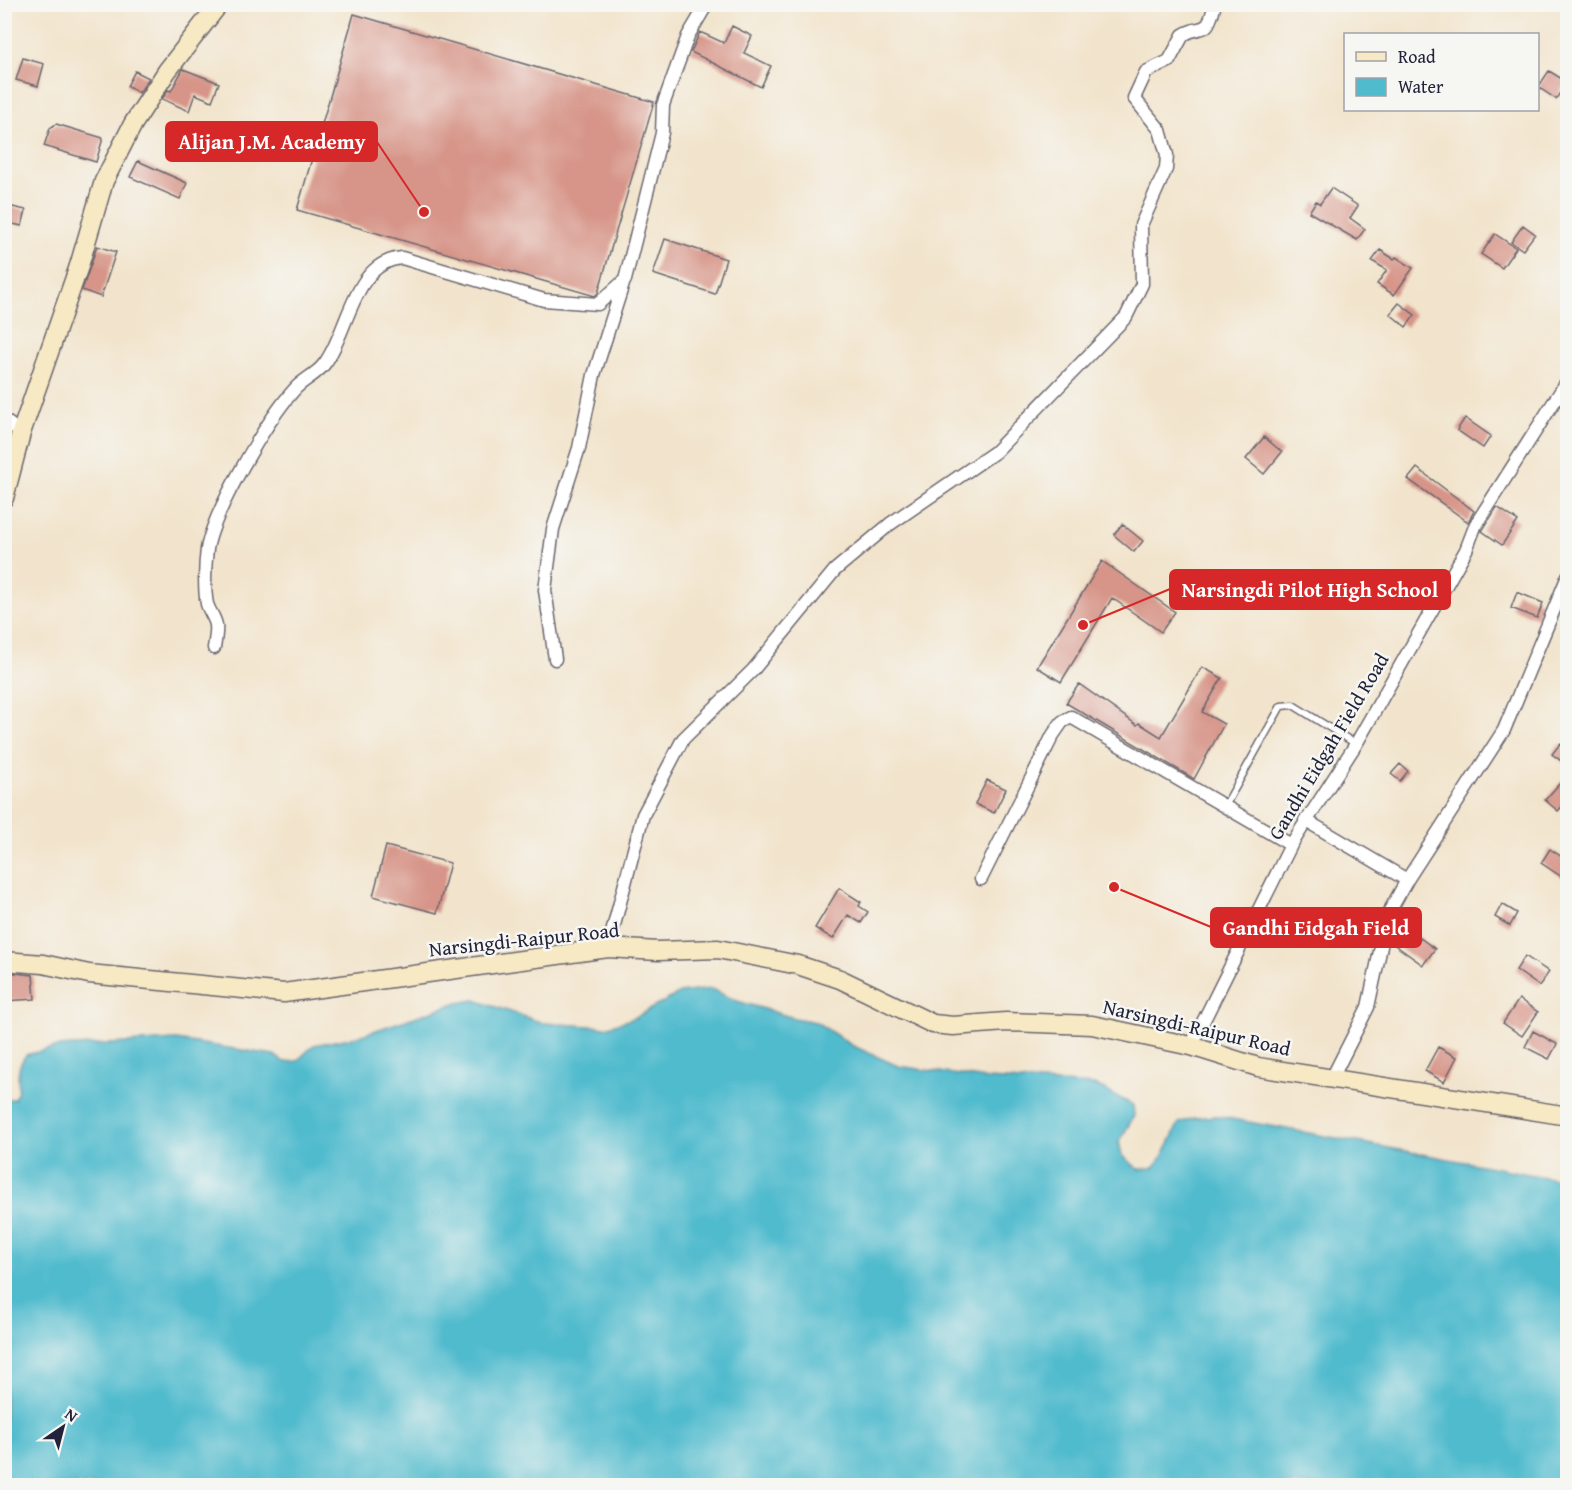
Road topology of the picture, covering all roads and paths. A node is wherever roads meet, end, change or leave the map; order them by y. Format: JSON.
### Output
{"nodes":[{"id":1,"x":219,"y":4,"type":"edge"},
{"id":2,"x":707,"y":4,"type":"edge"},
{"id":3,"x":1215,"y":4,"type":"edge"},
{"id":4,"x":624,"y":280,"type":"junction"},
{"id":5,"x":1568,"y":380,"type":"edge"},
{"id":6,"x":4,"y":420,"type":"edge"},
{"id":7,"x":21,"y":432,"type":"junction"},
{"id":8,"x":4,"y":498,"type":"edge"},
{"id":9,"x":1568,"y":576,"type":"edge"},
{"id":10,"x":214,"y":648,"type":"dead end"},
{"id":11,"x":555,"y":659,"type":"dead end"},
{"id":12,"x":1356,"y":744,"type":"junction"},
{"id":13,"x":1224,"y":806,"type":"junction"},
{"id":14,"x":1305,"y":820,"type":"junction"},
{"id":15,"x":1291,"y":845,"type":"junction"},
{"id":16,"x":981,"y":879,"type":"dead end"},
{"id":17,"x":1407,"y":880,"type":"junction"},
{"id":18,"x":608,"y":948,"type":"junction"},
{"id":19,"x":4,"y":961,"type":"edge"},
{"id":20,"x":1191,"y":1046,"type":"junction"},
{"id":21,"x":1332,"y":1078,"type":"junction"},
{"id":22,"x":1568,"y":1116,"type":"edge"}],
"edges":[{"from":1,"to":7,"type":"street"},
{"from":2,"to":4,"type":"street"},
{"from":3,"to":18,"type":"street"},
{"from":4,"to":10,"type":"street"},
{"from":4,"to":11,"type":"street"},
{"from":5,"to":12,"type":"street","name":"Gandhi Eidgah Field Road"},
{"from":6,"to":7,"type":"street"},
{"from":7,"to":8,"type":"street"},
{"from":9,"to":17,"type":"street"},
{"from":12,"to":13,"type":"lane"},
{"from":12,"to":14,"type":"street","name":"Gandhi Eidgah Field Road"},
{"from":13,"to":15,"type":"street"},
{"from":13,"to":16,"type":"street"},
{"from":14,"to":15,"type":"street","name":"Gandhi Eidgah Field Road"},
{"from":14,"to":17,"type":"street"},
{"from":15,"to":20,"type":"street","name":"Gandhi Eidgah Field Road"},
{"from":17,"to":21,"type":"street"},
{"from":18,"to":19,"type":"street","name":"Narsingdi-Raipur Road"},
{"from":18,"to":20,"type":"street","name":"Narsingdi-Raipur Road"},
{"from":20,"to":21,"type":"street","name":"Narsingdi-Raipur Road"},
{"from":21,"to":22,"type":"street","name":"Narsingdi-Raipur Road"}]}
